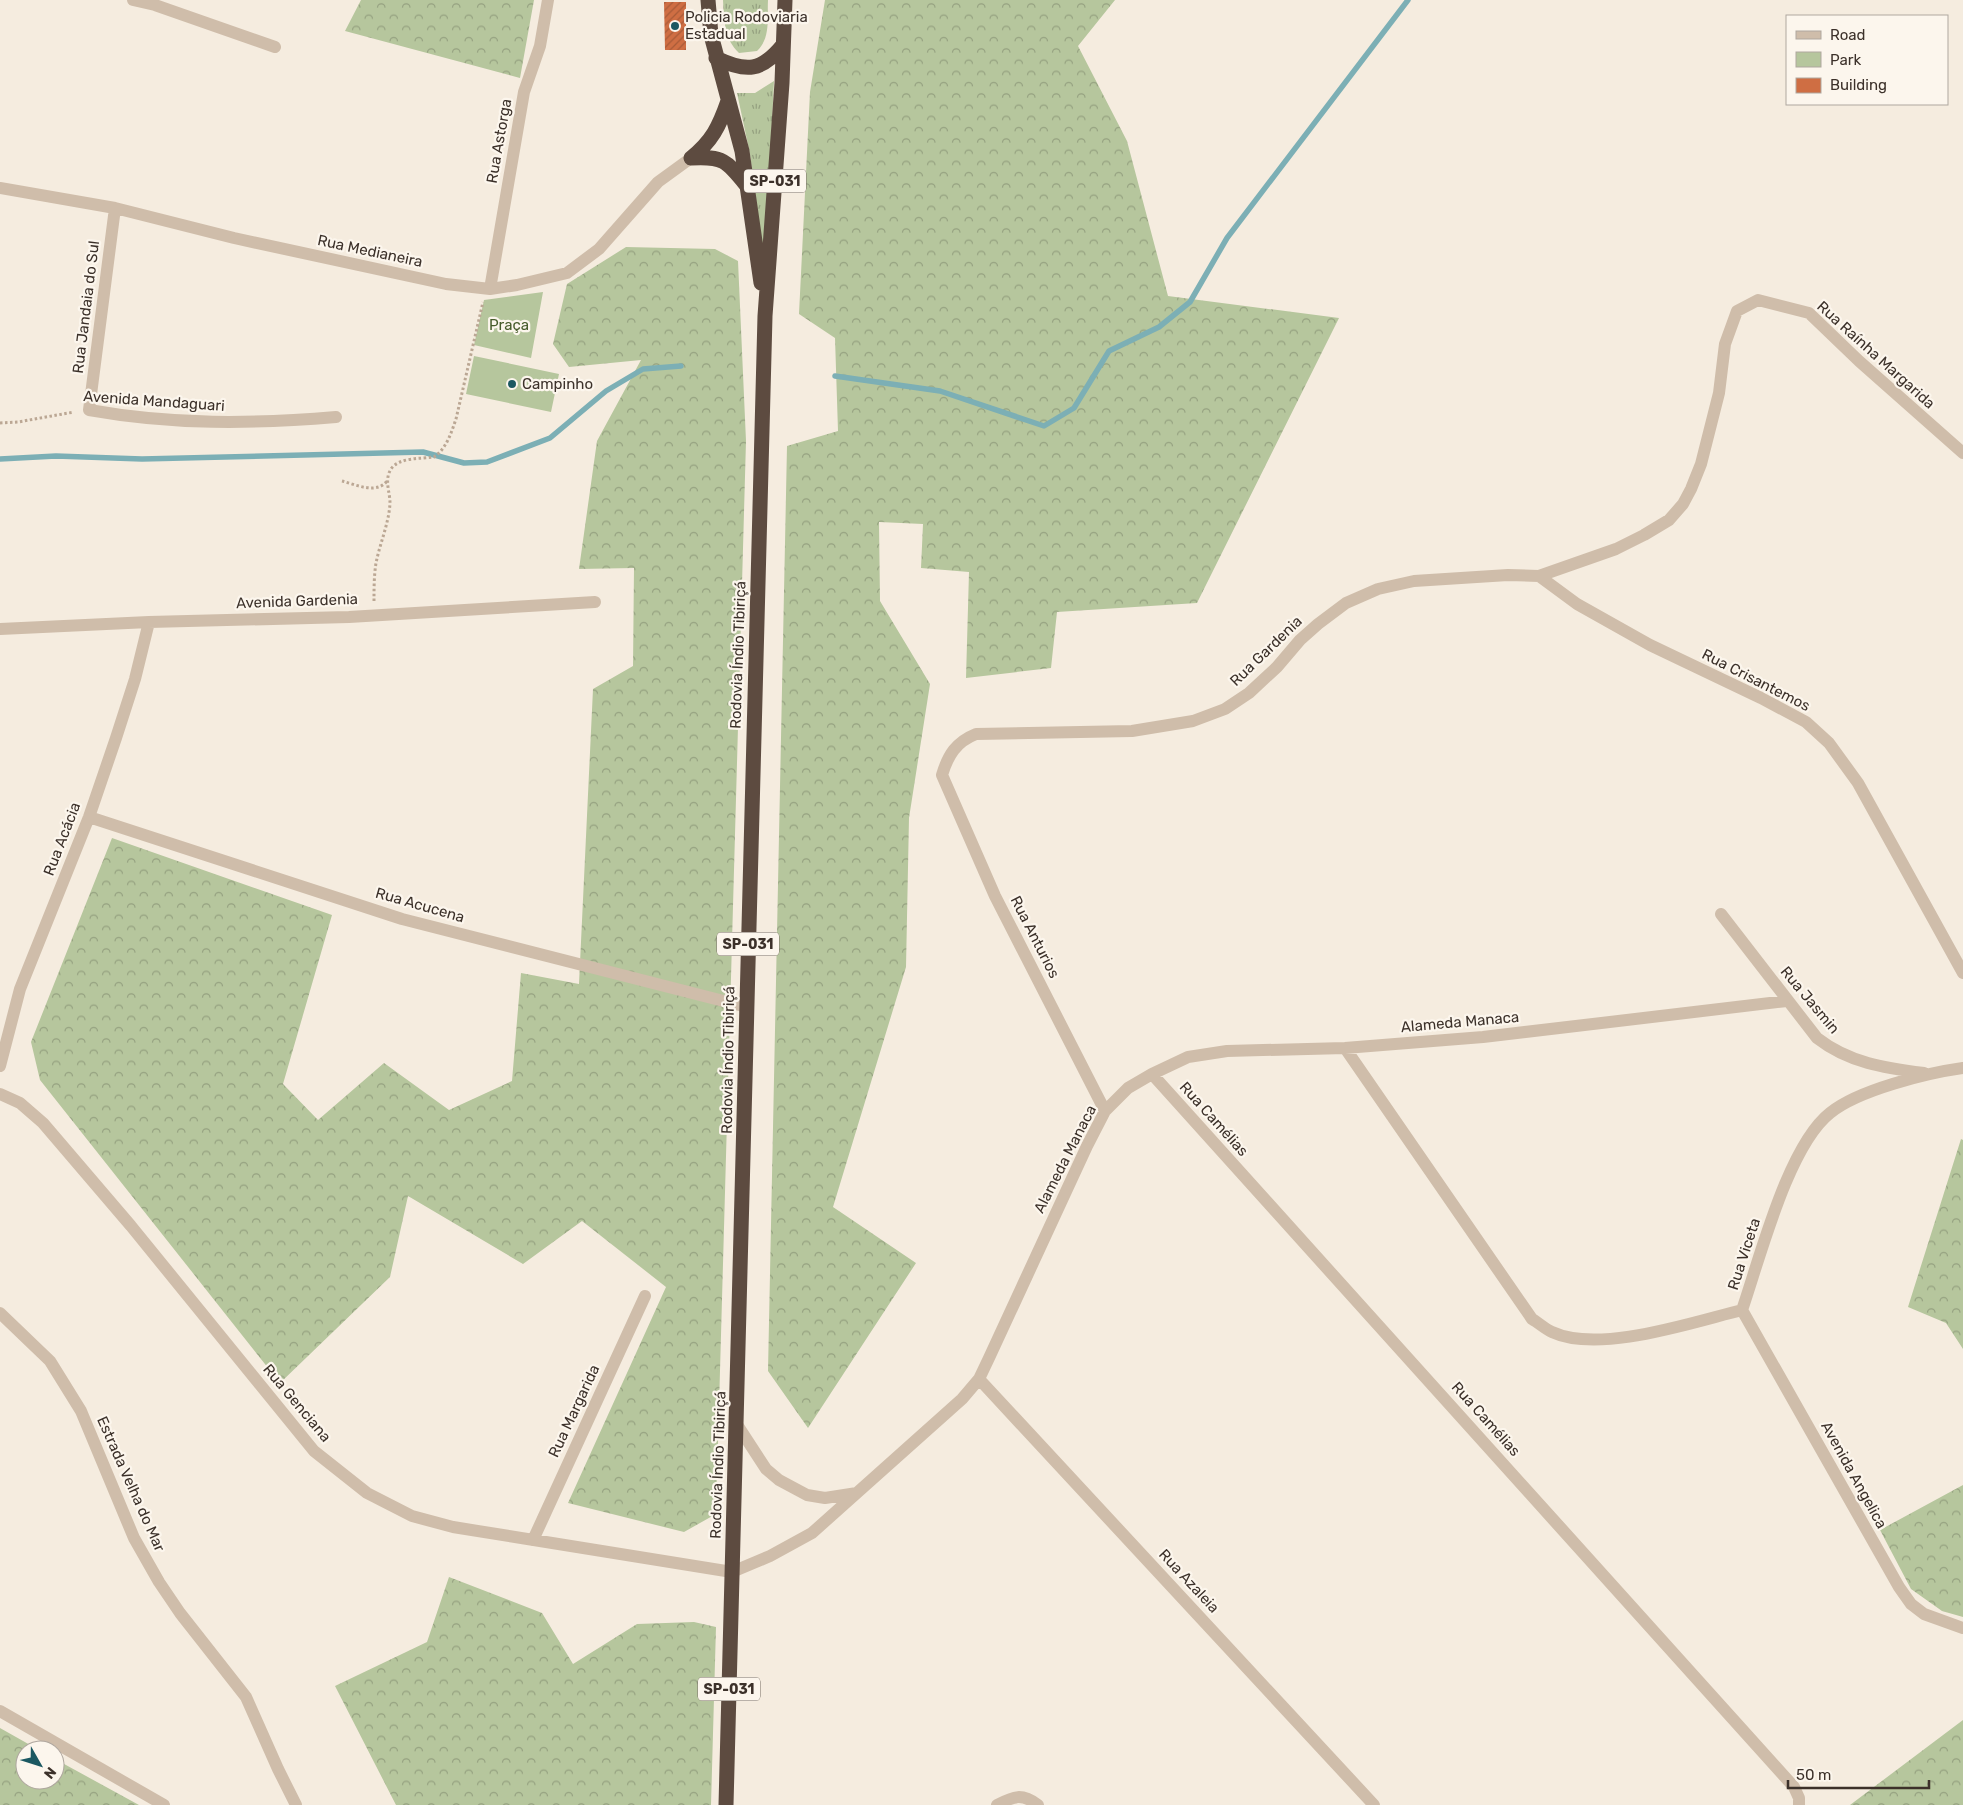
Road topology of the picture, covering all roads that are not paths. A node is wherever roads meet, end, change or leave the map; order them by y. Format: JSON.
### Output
{"nodes":[{"id":1,"x":133,"y":0,"type":"edge"},
{"id":2,"x":548,"y":0,"type":"edge"},
{"id":3,"x":708,"y":0,"type":"edge"},
{"id":4,"x":785,"y":0,"type":"edge"},
{"id":5,"x":155,"y":2,"type":"edge"},
{"id":6,"x":783,"y":45,"type":"junction"},
{"id":7,"x":275,"y":47,"type":"dead end"},
{"id":8,"x":716,"y":58,"type":"junction"},
{"id":9,"x":728,"y":102,"type":"junction"},
{"id":10,"x":691,"y":158,"type":"junction"},
{"id":11,"x":747,"y":186,"type":"junction"},
{"id":12,"x":0,"y":188,"type":"edge"},
{"id":13,"x":115,"y":208,"type":"junction"},
{"id":14,"x":488,"y":289,"type":"junction"},
{"id":15,"x":765,"y":316,"type":"junction"},
{"id":16,"x":89,"y":410,"type":"joint"},
{"id":17,"x":336,"y":417,"type":"dead end"},
{"id":18,"x":1963,"y":453,"type":"edge"},
{"id":19,"x":1539,"y":576,"type":"junction"},
{"id":20,"x":595,"y":602,"type":"dead end"},
{"id":21,"x":149,"y":622,"type":"junction"},
{"id":22,"x":0,"y":629,"type":"edge"},
{"id":23,"x":942,"y":775,"type":"joint"},
{"id":24,"x":88,"y":818,"type":"junction"},
{"id":25,"x":1721,"y":914,"type":"dead end"},
{"id":26,"x":1963,"y":973,"type":"edge"},
{"id":27,"x":1787,"y":1001,"type":"junction"},
{"id":28,"x":747,"y":1007,"type":"junction"},
{"id":29,"x":1345,"y":1048,"type":"junction"},
{"id":30,"x":0,"y":1066,"type":"edge"},
{"id":31,"x":1963,"y":1068,"type":"edge"},
{"id":32,"x":1929,"y":1073,"type":"junction"},
{"id":33,"x":1152,"y":1074,"type":"junction"},
{"id":34,"x":0,"y":1094,"type":"edge"},
{"id":35,"x":1105,"y":1111,"type":"junction"},
{"id":36,"x":645,"y":1296,"type":"dead end"},
{"id":37,"x":1742,"y":1310,"type":"junction"},
{"id":38,"x":0,"y":1313,"type":"edge"},
{"id":39,"x":978,"y":1379,"type":"junction"},
{"id":40,"x":736,"y":1423,"type":"junction"},
{"id":41,"x":859,"y":1492,"type":"junction"},
{"id":42,"x":533,"y":1540,"type":"junction"},
{"id":43,"x":732,"y":1572,"type":"junction"},
{"id":44,"x":1963,"y":1628,"type":"edge"},
{"id":45,"x":0,"y":1711,"type":"edge"},
{"id":46,"x":164,"y":1805,"type":"edge"},
{"id":47,"x":296,"y":1805,"type":"edge"},
{"id":48,"x":726,"y":1805,"type":"edge"},
{"id":49,"x":997,"y":1805,"type":"edge"},
{"id":50,"x":1038,"y":1805,"type":"edge"},
{"id":51,"x":1374,"y":1805,"type":"edge"},
{"id":52,"x":1799,"y":1805,"type":"edge"}],
"edges":[{"from":1,"to":5,"type":"street"},
{"from":2,"to":14,"type":"street","name":"Rua Astorga"},
{"from":3,"to":8,"type":"highway","name":"Rodovia Índio Tibiriçá","number":"SP-031"},
{"from":4,"to":6,"type":"highway","name":"Rodovia Índio Tibiriçá","number":"SP-031"},
{"from":5,"to":7,"type":"street"},
{"from":6,"to":8,"type":"highway"},
{"from":6,"to":15,"type":"highway","name":"Rodovia Índio Tibiriçá","number":"SP-031"},
{"from":8,"to":9,"type":"highway","name":"Rodovia Índio Tibiriçá","number":"SP-031"},
{"from":9,"to":10,"type":"highway"},
{"from":9,"to":11,"type":"highway","name":"Rodovia Índio Tibiriçá","number":"SP-031"},
{"from":10,"to":11,"type":"highway"},
{"from":10,"to":14,"type":"street","name":"Rua Medianeira"},
{"from":11,"to":15,"type":"highway","name":"Rodovia Índio Tibiriçá","number":"SP-031"},
{"from":12,"to":13,"type":"street","name":"Rua Medianeira"},
{"from":13,"to":14,"type":"street","name":"Rua Medianeira"},
{"from":13,"to":16,"type":"street","name":"Rua Jandaia do Sul"},
{"from":15,"to":28,"type":"highway","name":"Rodovia Índio Tibiriçá","number":"SP-031"},
{"from":16,"to":17,"type":"street","name":"Avenida Mandaguari"},
{"from":18,"to":19,"type":"street","name":"Rua Raínha Margarida"},
{"from":19,"to":23,"type":"street","name":"Rua Gardenia"},
{"from":19,"to":26,"type":"street","name":"Rua Crisantemos"},
{"from":20,"to":21,"type":"street","name":"Avenida Gardenia"},
{"from":21,"to":22,"type":"street","name":"Avenida Gardenia"},
{"from":21,"to":24,"type":"street","name":"Rua Acácia"},
{"from":23,"to":35,"type":"street","name":"Rua Anturios"},
{"from":24,"to":28,"type":"street","name":"Rua Acucena"},
{"from":24,"to":30,"type":"street","name":"Rua Acácia"},
{"from":25,"to":27,"type":"street","name":"Rua Jasmin"},
{"from":27,"to":29,"type":"street","name":"Alameda Manaca"},
{"from":27,"to":32,"type":"street","name":"Rua Jasmin"},
{"from":28,"to":40,"type":"highway","name":"Rodovia Índio Tibiriçá","number":"SP-031"},
{"from":29,"to":33,"type":"street","name":"Alameda Manaca"},
{"from":29,"to":37,"type":"street","name":"Rua Viceta"},
{"from":31,"to":32,"type":"street"},
{"from":32,"to":37,"type":"street","name":"Rua Viceta"},
{"from":33,"to":35,"type":"street","name":"Alameda Manaca"},
{"from":33,"to":52,"type":"street","name":"Rua Camélias"},
{"from":34,"to":42,"type":"street","name":"Rua Genciana"},
{"from":35,"to":39,"type":"street","name":"Alameda Manaca"},
{"from":36,"to":42,"type":"street","name":"Rua Margarida"},
{"from":37,"to":44,"type":"street","name":"Avenida Angelica"},
{"from":38,"to":47,"type":"street","name":"Estrada Velha do Mar"},
{"from":39,"to":41,"type":"street","name":"Alameda Manaca"},
{"from":39,"to":51,"type":"street","name":"Rua Azaleia"},
{"from":40,"to":41,"type":"street"},
{"from":40,"to":43,"type":"highway","name":"Rodovia Índio Tibiriçá","number":"SP-031"},
{"from":41,"to":43,"type":"street","name":"Alameda Manaca"},
{"from":42,"to":43,"type":"street","name":"Rua Genciana"},
{"from":43,"to":48,"type":"highway","name":"Rodovia Índio Tibiriçá","number":"SP-031"},
{"from":45,"to":46,"type":"street"},
{"from":49,"to":50,"type":"street"}]}
